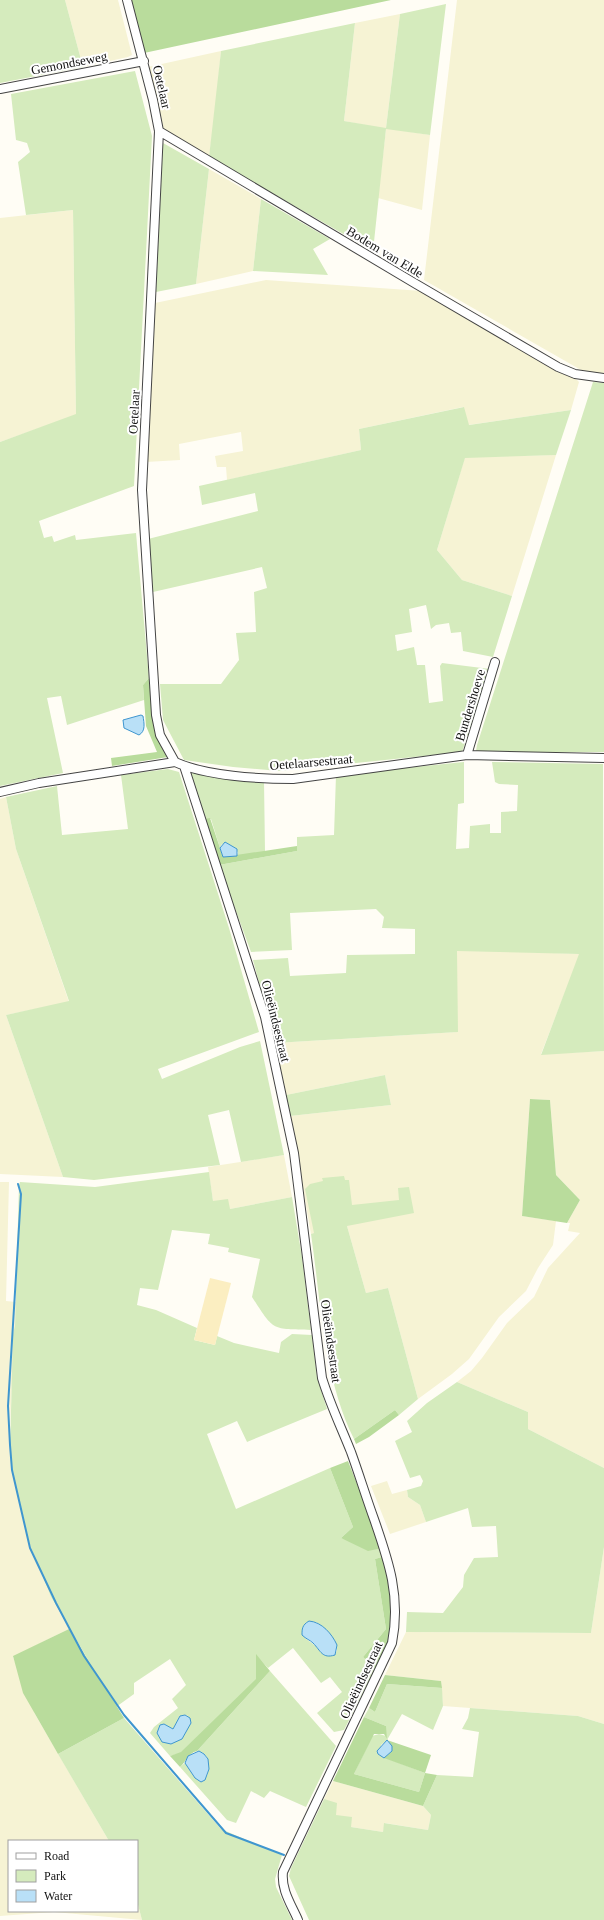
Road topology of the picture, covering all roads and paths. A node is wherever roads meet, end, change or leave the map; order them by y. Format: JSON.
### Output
{"nodes":[{"id":1,"x":127,"y":0,"type":"edge"},
{"id":2,"x":144,"y":61,"type":"junction"},
{"id":3,"x":0,"y":89,"type":"edge"},
{"id":4,"x":159,"y":131,"type":"junction"},
{"id":5,"x":604,"y":378,"type":"edge"},
{"id":6,"x":495,"y":662,"type":"dead end"},
{"id":7,"x":467,"y":755,"type":"junction"},
{"id":8,"x":604,"y":758,"type":"edge"},
{"id":9,"x":175,"y":762,"type":"junction"},
{"id":10,"x":184,"y":766,"type":"junction"},
{"id":11,"x":0,"y":792,"type":"edge"},
{"id":12,"x":298,"y":1920,"type":"edge"}],
"edges":[{"from":1,"to":2,"type":"street","name":"Oetelaar"},
{"from":2,"to":3,"type":"street","name":"Gemondseweg"},
{"from":2,"to":4,"type":"street","name":"Oetelaar"},
{"from":4,"to":5,"type":"street","name":"Bodem van Elde"},
{"from":4,"to":9,"type":"street","name":"Oetelaar"},
{"from":6,"to":7,"type":"street","name":"Bundershoeve"},
{"from":7,"to":8,"type":"street","name":"Oetelaarsestraat"},
{"from":7,"to":10,"type":"street","name":"Oetelaarsestraat"},
{"from":9,"to":10,"type":"street","name":"Oetelaarsestraat"},
{"from":9,"to":11,"type":"street"},
{"from":10,"to":12,"type":"street","name":"Olieëindsestraat"}]}
